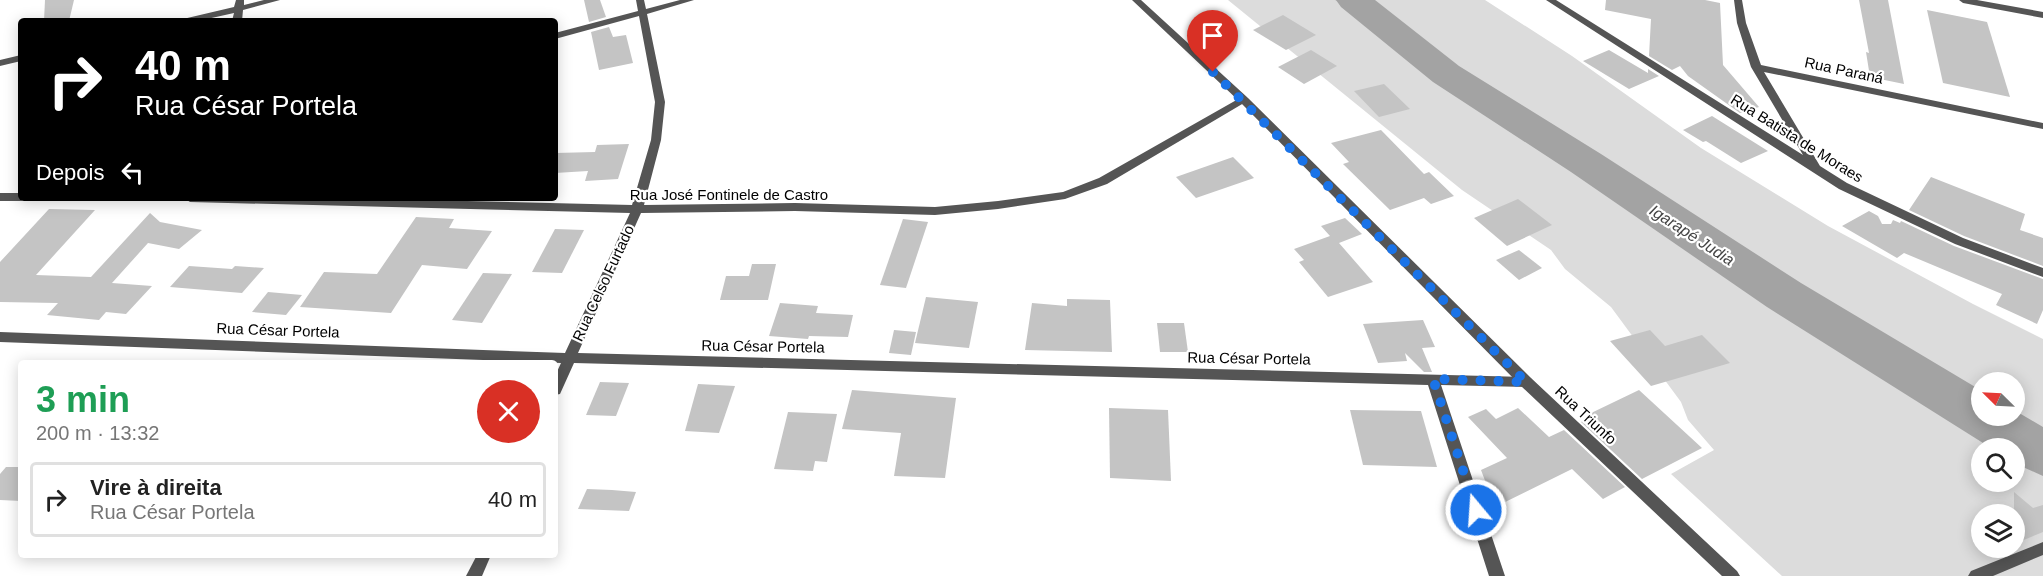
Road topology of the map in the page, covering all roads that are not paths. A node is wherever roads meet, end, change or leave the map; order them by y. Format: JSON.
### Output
{"nodes":[{"id":1,"x":276,"y":0,"type":"edge"},
{"id":2,"x":640,"y":0,"type":"edge"},
{"id":3,"x":690,"y":0,"type":"edge"},
{"id":4,"x":1136,"y":0,"type":"edge"},
{"id":5,"x":1550,"y":0,"type":"edge"},
{"id":6,"x":1570,"y":0,"type":"edge"},
{"id":7,"x":1738,"y":0,"type":"edge"},
{"id":8,"x":1963,"y":0,"type":"edge"},
{"id":9,"x":240,"y":4,"type":"edge"},
{"id":10,"x":644,"y":12,"type":"junction"},
{"id":11,"x":1569,"y":12,"type":"junction"},
{"id":12,"x":2043,"y":15,"type":"edge"},
{"id":13,"x":196,"y":18,"type":"edge"},
{"id":14,"x":558,"y":35,"type":"edge"},
{"id":15,"x":18,"y":59,"type":"edge"},
{"id":16,"x":0,"y":63,"type":"edge"},
{"id":17,"x":1756,"y":67,"type":"junction"},
{"id":18,"x":1244,"y":100,"type":"junction"},
{"id":19,"x":2043,"y":126,"type":"edge"},
{"id":20,"x":1817,"y":170,"type":"junction"},
{"id":21,"x":0,"y":197,"type":"edge"},
{"id":22,"x":18,"y":197,"type":"edge"},
{"id":23,"x":312,"y":201,"type":"edge"},
{"id":24,"x":637,"y":209,"type":"junction"},
{"id":25,"x":2043,"y":273,"type":"edge"},
{"id":26,"x":0,"y":337,"type":"edge"},
{"id":27,"x":569,"y":358,"type":"junction"},
{"id":28,"x":1433,"y":379,"type":"junction"},
{"id":29,"x":1526,"y":382,"type":"junction"},
{"id":30,"x":558,"y":383,"type":"edge"},
{"id":31,"x":2043,"y":548,"type":"edge"},
{"id":32,"x":483,"y":558,"type":"edge"},
{"id":33,"x":474,"y":576,"type":"edge"},
{"id":34,"x":1497,"y":576,"type":"edge"},
{"id":35,"x":1732,"y":576,"type":"edge"},
{"id":36,"x":1976,"y":576,"type":"edge"}],
"edges":[{"from":1,"to":9,"type":"street"},
{"from":2,"to":10,"type":"street","name":"Rua Celso Furtado"},
{"from":3,"to":10,"type":"street"},
{"from":4,"to":18,"type":"street","name":"Rua Triunfo"},
{"from":5,"to":11,"type":"street","name":"Rua Batista de Moraes"},
{"from":6,"to":11,"type":"street"},
{"from":7,"to":17,"type":"street"},
{"from":8,"to":12,"type":"street"},
{"from":9,"to":13,"type":"street"},
{"from":10,"to":14,"type":"street"},
{"from":10,"to":24,"type":"street","name":"Rua Celso Furtado"},
{"from":11,"to":20,"type":"street","name":"Rua Batista de Moraes"},
{"from":15,"to":16,"type":"street"},
{"from":17,"to":19,"type":"street","name":"Rua Paraná"},
{"from":17,"to":20,"type":"street"},
{"from":18,"to":24,"type":"street","name":"Rua José Fontinele de Castro"},
{"from":18,"to":29,"type":"street","name":"Rua Triunfo"},
{"from":20,"to":25,"type":"street","name":"Rua Batista de Moraes"},
{"from":21,"to":22,"type":"street"},
{"from":23,"to":24,"type":"street","name":"Rua José Fontinele de Castro"},
{"from":24,"to":27,"type":"street","name":"Rua Celso Furtado"},
{"from":26,"to":27,"type":"street","name":"Rua César Portela"},
{"from":27,"to":28,"type":"street","name":"Rua César Portela"},
{"from":27,"to":30,"type":"street","name":"Rua Celso Furtado"},
{"from":28,"to":29,"type":"street","name":"Rua César Portela"},
{"from":28,"to":34,"type":"street"},
{"from":29,"to":35,"type":"street","name":"Rua Triunfo"},
{"from":31,"to":36,"type":"street"},
{"from":32,"to":33,"type":"street"}]}
